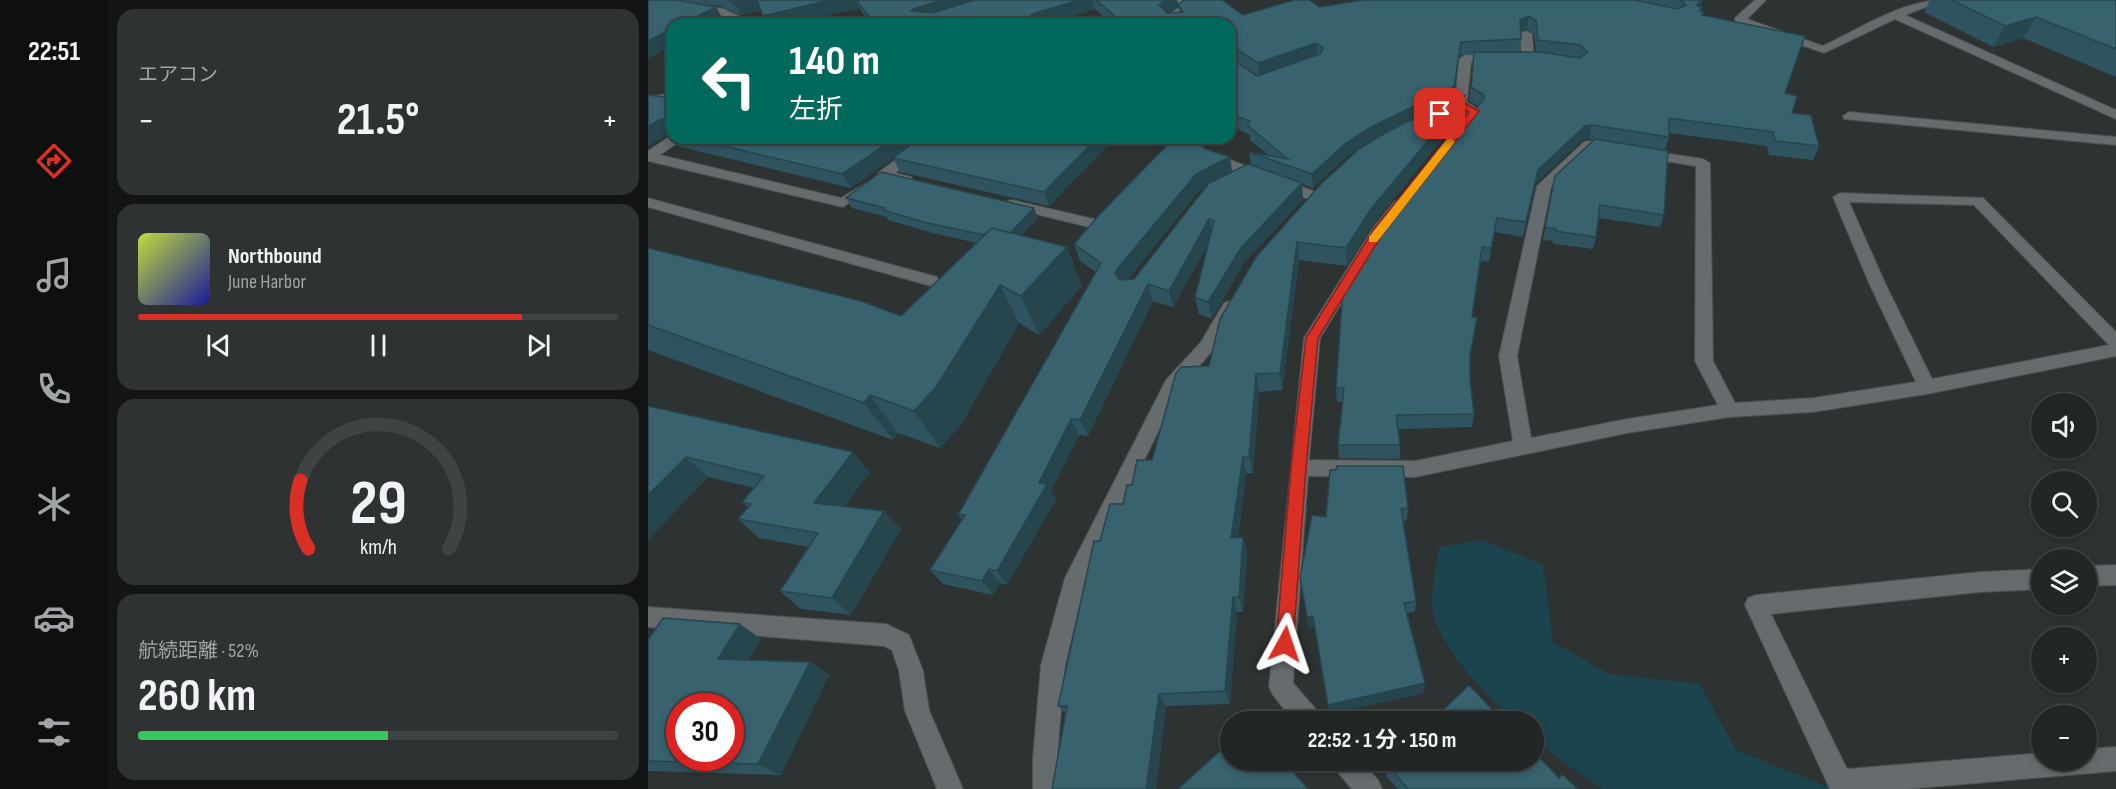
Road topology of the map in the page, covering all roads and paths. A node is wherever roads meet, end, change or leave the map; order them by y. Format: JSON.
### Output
{"nodes":[{"id":1,"x":1181,"y":0,"type":"edge"},
{"id":2,"x":1761,"y":0,"type":"edge"},
{"id":3,"x":1940,"y":0,"type":"edge"},
{"id":4,"x":680,"y":4,"type":"edge"},
{"id":5,"x":1895,"y":15,"type":"junction"},
{"id":6,"x":736,"y":18,"type":"edge"},
{"id":7,"x":1170,"y":18,"type":"edge"},
{"id":8,"x":1526,"y":34,"type":"dead end"},
{"id":9,"x":1528,"y":59,"type":"junction"},
{"id":10,"x":1549,"y":61,"type":"edge"},
{"id":11,"x":666,"y":98,"type":"edge"},
{"id":12,"x":648,"y":101,"type":"edge"},
{"id":13,"x":1461,"y":104,"type":"junction"},
{"id":14,"x":1440,"y":114,"type":"edge"},
{"id":15,"x":2116,"y":115,"type":"edge"},
{"id":16,"x":1849,"y":116,"type":"dead end"},
{"id":17,"x":1452,"y":139,"type":"edge"},
{"id":18,"x":2116,"y":141,"type":"edge"},
{"id":19,"x":668,"y":144,"type":"edge"},
{"id":20,"x":927,"y":144,"type":"edge"},
{"id":21,"x":1177,"y":144,"type":"joint"},
{"id":22,"x":648,"y":157,"type":"edge"},
{"id":23,"x":1154,"y":169,"type":"edge"},
{"id":24,"x":1249,"y":173,"type":"junction"},
{"id":25,"x":884,"y":175,"type":"junction"},
{"id":26,"x":1232,"y":182,"type":"edge"},
{"id":27,"x":919,"y":183,"type":"edge"},
{"id":28,"x":1331,"y":183,"type":"edge"},
{"id":29,"x":1408,"y":194,"type":"edge"},
{"id":30,"x":1316,"y":197,"type":"junction"},
{"id":31,"x":998,"y":201,"type":"edge"},
{"id":32,"x":1124,"y":201,"type":"edge"},
{"id":33,"x":648,"y":202,"type":"edge"},
{"id":34,"x":1302,"y":212,"type":"edge"},
{"id":35,"x":931,"y":281,"type":"dead end"},
{"id":36,"x":1240,"y":289,"type":"edge"},
{"id":37,"x":2116,"y":342,"type":"edge"},
{"id":38,"x":2116,"y":350,"type":"edge"},
{"id":39,"x":1927,"y":387,"type":"junction"},
{"id":40,"x":1730,"y":410,"type":"junction"},
{"id":41,"x":1522,"y":446,"type":"junction"},
{"id":42,"x":1299,"y":468,"type":"junction"},
{"id":43,"x":2116,"y":575,"type":"edge"},
{"id":44,"x":2097,"y":576,"type":"edge"},
{"id":45,"x":2031,"y":580,"type":"edge"},
{"id":46,"x":648,"y":617,"type":"edge"},
{"id":47,"x":1301,"y":711,"type":"edge"},
{"id":48,"x":2116,"y":759,"type":"edge"},
{"id":49,"x":1351,"y":771,"type":"edge"},
{"id":50,"x":1360,"y":786,"type":"edge"},
{"id":51,"x":950,"y":789,"type":"edge"},
{"id":52,"x":1046,"y":789,"type":"edge"}],
"edges":[{"from":1,"to":7,"type":"street"},
{"from":2,"to":5,"type":"street"},
{"from":3,"to":5,"type":"street"},
{"from":4,"to":6,"type":"street"},
{"from":5,"to":15,"type":"street"},
{"from":8,"to":9,"type":"street"},
{"from":9,"to":10,"type":"street"},
{"from":9,"to":13,"type":"street"},
{"from":11,"to":12,"type":"street"},
{"from":13,"to":14,"type":"street"},
{"from":13,"to":17,"type":"street"},
{"from":16,"to":18,"type":"street"},
{"from":19,"to":22,"type":"street"},
{"from":20,"to":25,"type":"street"},
{"from":21,"to":23,"type":"street"},
{"from":21,"to":24,"type":"street"},
{"from":22,"to":25,"type":"street"},
{"from":24,"to":26,"type":"street"},
{"from":24,"to":30,"type":"street"},
{"from":25,"to":27,"type":"street"},
{"from":28,"to":30,"type":"street"},
{"from":29,"to":42,"type":"street"},
{"from":30,"to":34,"type":"street"},
{"from":31,"to":32,"type":"street"},
{"from":33,"to":35,"type":"street"},
{"from":36,"to":52,"type":"street"},
{"from":37,"to":39,"type":"street"},
{"from":38,"to":39,"type":"street"},
{"from":39,"to":40,"type":"street"},
{"from":40,"to":41,"type":"street"},
{"from":40,"to":41,"type":"street"},
{"from":41,"to":42,"type":"street"},
{"from":42,"to":47,"type":"street"},
{"from":43,"to":44,"type":"street"},
{"from":45,"to":48,"type":"street"},
{"from":46,"to":51,"type":"street"},
{"from":49,"to":50,"type":"street"}]}
